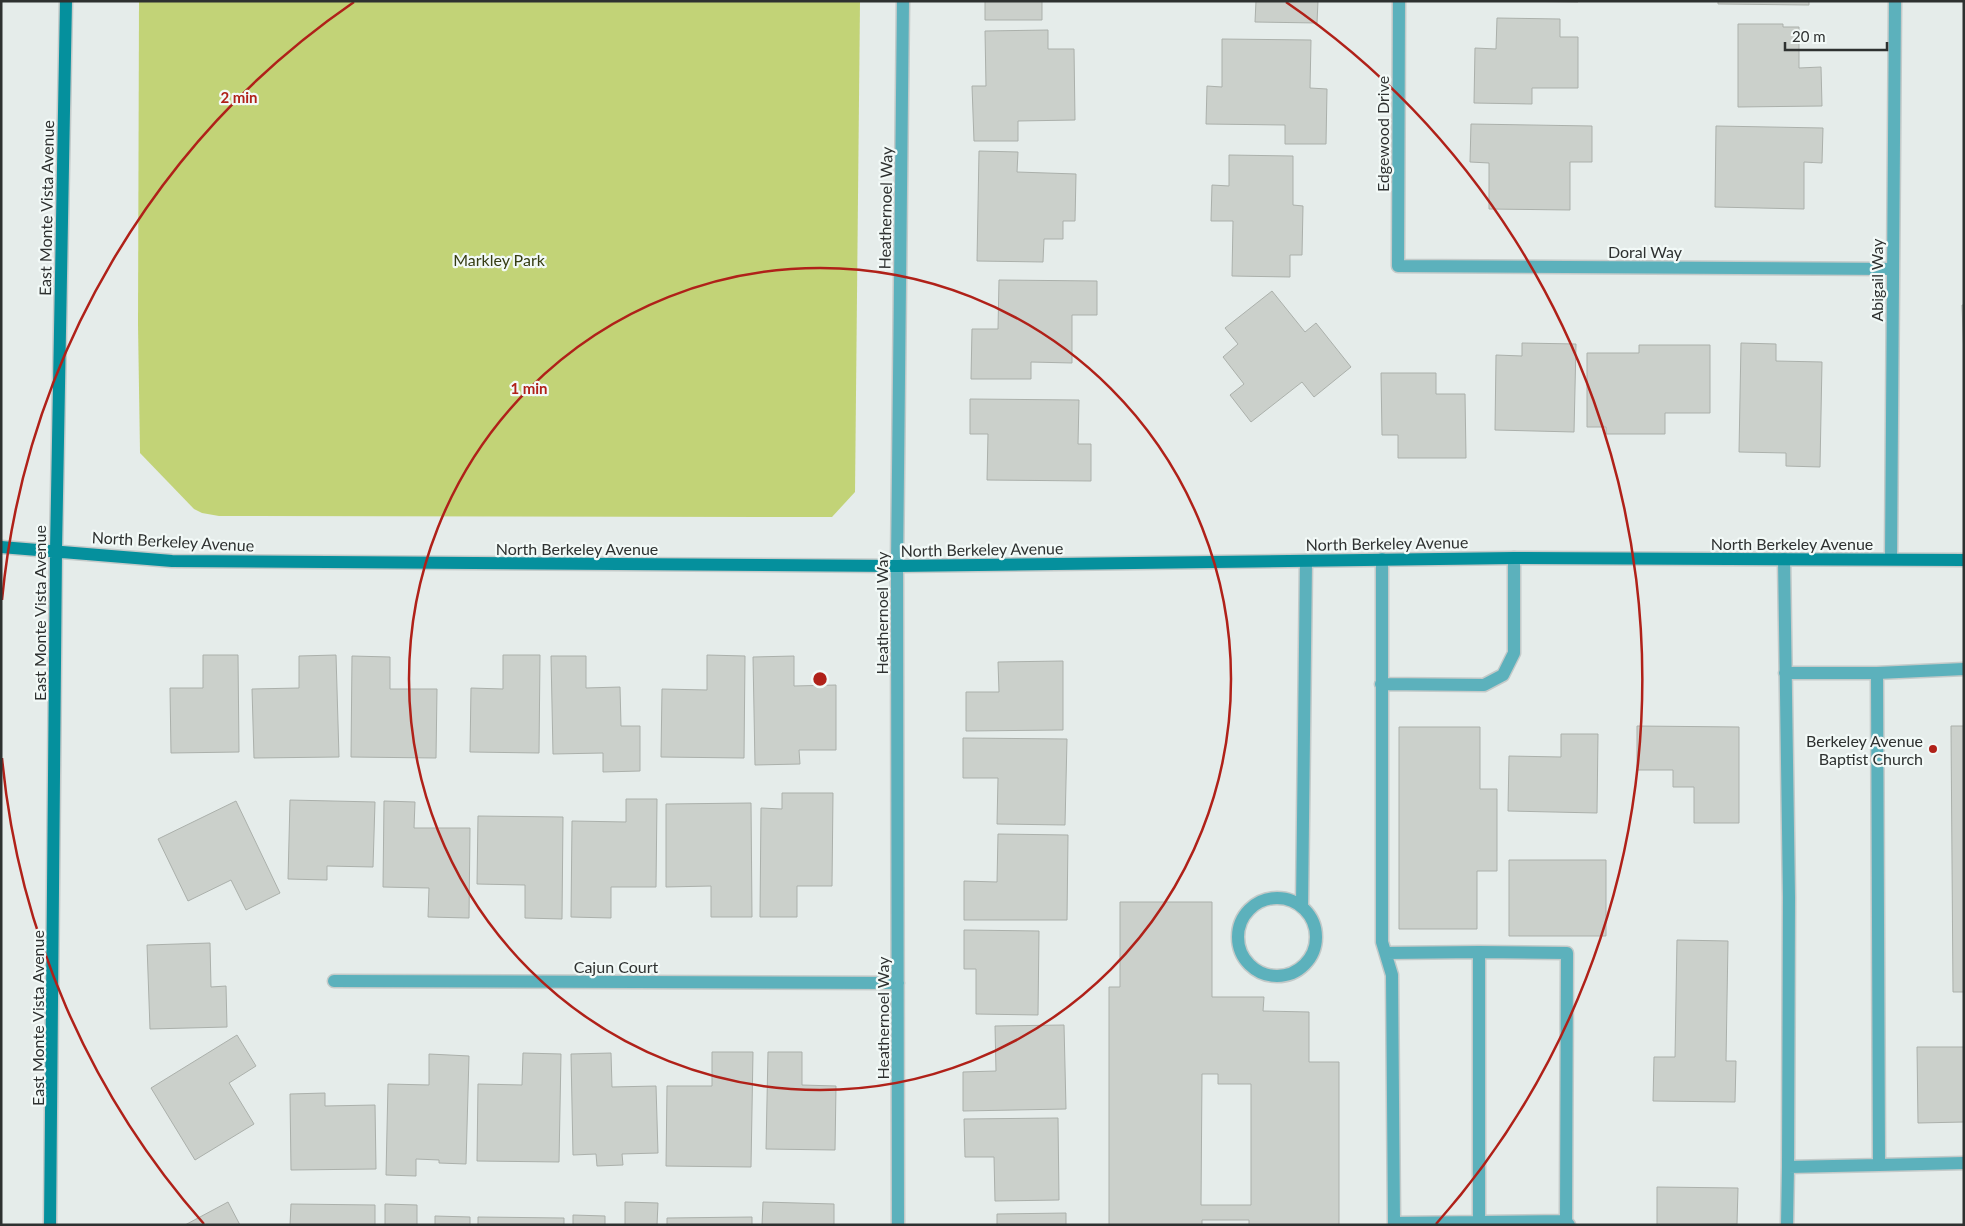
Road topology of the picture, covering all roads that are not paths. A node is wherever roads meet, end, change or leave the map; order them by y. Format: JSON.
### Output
{"nodes":[{"id":1,"x":66,"y":1,"type":"edge"},
{"id":2,"x":903,"y":1,"type":"edge"},
{"id":3,"x":1400,"y":1,"type":"edge"},
{"id":4,"x":1895,"y":1,"type":"edge"},
{"id":5,"x":1398,"y":266,"type":"joint"},
{"id":6,"x":1892,"y":269,"type":"junction"},
{"id":7,"x":1,"y":547,"type":"edge"},
{"id":8,"x":56,"y":551,"type":"junction"},
{"id":9,"x":1514,"y":558,"type":"junction"},
{"id":10,"x":1382,"y":559,"type":"junction"},
{"id":11,"x":1784,"y":559,"type":"junction"},
{"id":12,"x":1891,"y":559,"type":"junction"},
{"id":13,"x":1964,"y":560,"type":"edge"},
{"id":14,"x":1306,"y":561,"type":"junction"},
{"id":15,"x":897,"y":566,"type":"junction"},
{"id":16,"x":1964,"y":669,"type":"edge"},
{"id":17,"x":1877,"y":672,"type":"junction"},
{"id":18,"x":1785,"y":673,"type":"junction"},
{"id":19,"x":1381,"y":684,"type":"junction"},
{"id":20,"x":1302,"y":907,"type":"junction"},
{"id":21,"x":1478,"y":952,"type":"junction"},
{"id":22,"x":1386,"y":953,"type":"junction"},
{"id":23,"x":334,"y":981,"type":"dead end"},
{"id":24,"x":898,"y":983,"type":"junction"},
{"id":25,"x":1964,"y":1163,"type":"edge"},
{"id":26,"x":1879,"y":1165,"type":"junction"},
{"id":27,"x":1788,"y":1167,"type":"junction"},
{"id":28,"x":1478,"y":1222,"type":"junction"},
{"id":29,"x":1568,"y":1223,"type":"edge"},
{"id":30,"x":50,"y":1225,"type":"edge"},
{"id":31,"x":898,"y":1225,"type":"edge"},
{"id":32,"x":1787,"y":1225,"type":"edge"}],
"edges":[{"from":1,"to":8,"type":"street","name":"East Monte Vista Avenue"},
{"from":2,"to":15,"type":"street","name":"Heathernoel Way"},
{"from":3,"to":5,"type":"street","name":"Edgewood Drive"},
{"from":4,"to":6,"type":"street","name":"Abigail Way"},
{"from":5,"to":6,"type":"street","name":"Doral Way"},
{"from":6,"to":12,"type":"street","name":"Abigail Way"},
{"from":7,"to":8,"type":"street","name":"North Berkeley Avenue"},
{"from":8,"to":15,"type":"street","name":"North Berkeley Avenue"},
{"from":8,"to":30,"type":"street","name":"East Monte Vista Avenue"},
{"from":9,"to":10,"type":"street","name":"North Berkeley Avenue"},
{"from":9,"to":11,"type":"street","name":"North Berkeley Avenue"},
{"from":9,"to":19,"type":"street"},
{"from":10,"to":14,"type":"street","name":"North Berkeley Avenue"},
{"from":10,"to":19,"type":"street"},
{"from":11,"to":12,"type":"street","name":"North Berkeley Avenue"},
{"from":11,"to":18,"type":"street"},
{"from":12,"to":13,"type":"street","name":"North Berkeley Avenue"},
{"from":14,"to":15,"type":"street","name":"North Berkeley Avenue"},
{"from":14,"to":20,"type":"street"},
{"from":15,"to":24,"type":"street","name":"Heathernoel Way"},
{"from":16,"to":17,"type":"street"},
{"from":17,"to":18,"type":"street"},
{"from":17,"to":26,"type":"street"},
{"from":18,"to":27,"type":"street"},
{"from":19,"to":22,"type":"street"},
{"from":20,"to":20,"type":"street"},
{"from":21,"to":22,"type":"street"},
{"from":21,"to":28,"type":"street"},
{"from":21,"to":29,"type":"street"},
{"from":22,"to":28,"type":"street"},
{"from":23,"to":24,"type":"street","name":"Cajun Court"},
{"from":24,"to":31,"type":"street","name":"Heathernoel Way"},
{"from":25,"to":26,"type":"street"},
{"from":26,"to":27,"type":"street"},
{"from":27,"to":32,"type":"street"},
{"from":28,"to":29,"type":"street"}]}
